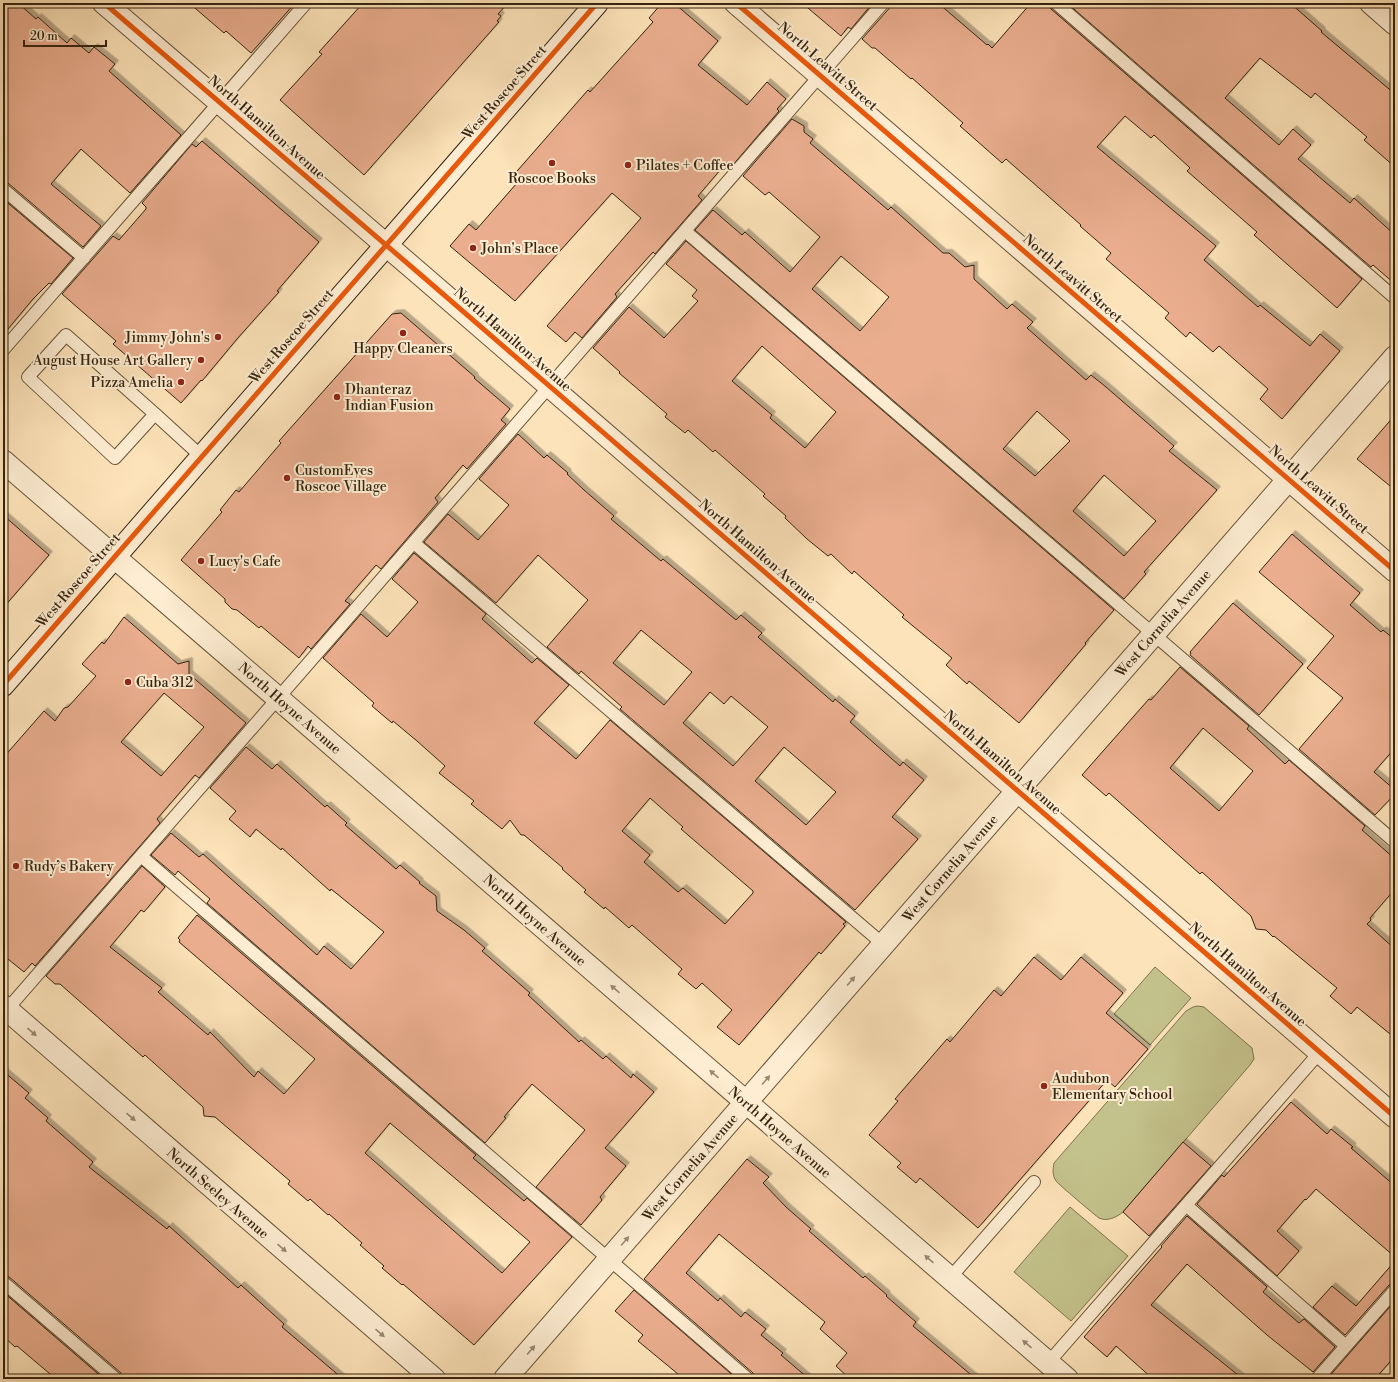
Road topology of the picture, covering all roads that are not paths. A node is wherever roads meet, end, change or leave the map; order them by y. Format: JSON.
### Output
{"nodes":[{"id":1,"x":104,"y":3,"type":"edge"},
{"id":2,"x":306,"y":3,"type":"edge"},
{"id":3,"x":597,"y":3,"type":"edge"},
{"id":4,"x":736,"y":3,"type":"edge"},
{"id":5,"x":883,"y":3,"type":"edge"},
{"id":6,"x":1056,"y":3,"type":"edge"},
{"id":7,"x":1371,"y":3,"type":"edge"},
{"id":8,"x":1395,"y":24,"type":"edge"},
{"id":9,"x":820,"y":75,"type":"junction"},
{"id":10,"x":219,"y":102,"type":"junction"},
{"id":11,"x":3,"y":189,"type":"edge"},
{"id":12,"x":685,"y":231,"type":"junction"},
{"id":13,"x":386,"y":245,"type":"junction"},
{"id":14,"x":84,"y":258,"type":"junction"},
{"id":15,"x":1395,"y":298,"type":"edge"},
{"id":16,"x":3,"y":350,"type":"edge"},
{"id":17,"x":1395,"y":357,"type":"edge"},
{"id":18,"x":550,"y":386,"type":"junction"},
{"id":19,"x":155,"y":414,"type":"junction"},
{"id":20,"x":202,"y":457,"type":"junction"},
{"id":21,"x":3,"y":461,"type":"edge"},
{"id":22,"x":1289,"y":479,"type":"junction"},
{"id":23,"x":414,"y":543,"type":"junction"},
{"id":24,"x":114,"y":557,"type":"junction"},
{"id":25,"x":1395,"y":571,"type":"edge"},
{"id":26,"x":1153,"y":635,"type":"junction"},
{"id":27,"x":3,"y":685,"type":"edge"},
{"id":28,"x":278,"y":698,"type":"junction"},
{"id":29,"x":1017,"y":791,"type":"junction"},
{"id":30,"x":1395,"y":842,"type":"edge"},
{"id":31,"x":141,"y":856,"type":"junction"},
{"id":32,"x":883,"y":944,"type":"junction"},
{"id":33,"x":4,"y":1010,"type":"edge"},
{"id":34,"x":1320,"y":1052,"type":"junction"},
{"id":35,"x":746,"y":1102,"type":"junction"},
{"id":36,"x":1395,"y":1117,"type":"edge"},
{"id":37,"x":1034,"y":1182,"type":"dead end"},
{"id":38,"x":1186,"y":1205,"type":"junction"},
{"id":39,"x":609,"y":1260,"type":"junction"},
{"id":40,"x":950,"y":1278,"type":"junction"},
{"id":41,"x":3,"y":1282,"type":"edge"},
{"id":42,"x":1395,"y":1290,"type":"edge"},
{"id":43,"x":1346,"y":1346,"type":"junction"},
{"id":44,"x":1048,"y":1363,"type":"junction"},
{"id":45,"x":116,"y":1379,"type":"edge"},
{"id":46,"x":434,"y":1379,"type":"edge"},
{"id":47,"x":505,"y":1379,"type":"edge"},
{"id":48,"x":748,"y":1379,"type":"edge"},
{"id":49,"x":1067,"y":1379,"type":"edge"},
{"id":50,"x":1317,"y":1379,"type":"edge"}],
"edges":[{"from":1,"to":10,"type":"street","name":"North Hamilton Avenue"},
{"from":2,"to":10,"type":"lane"},
{"from":3,"to":13,"type":"street","name":"West Roscoe Street"},
{"from":4,"to":9,"type":"street","name":"North Leavitt Street"},
{"from":5,"to":9,"type":"lane"},
{"from":6,"to":15,"type":"lane"},
{"from":7,"to":8,"type":"street"},
{"from":9,"to":12,"type":"lane"},
{"from":9,"to":22,"type":"street","name":"North Leavitt Street"},
{"from":10,"to":13,"type":"street","name":"North Hamilton Avenue"},
{"from":10,"to":14,"type":"lane"},
{"from":11,"to":14,"type":"lane"},
{"from":12,"to":18,"type":"lane"},
{"from":12,"to":26,"type":"lane"},
{"from":13,"to":18,"type":"street","name":"North Hamilton Avenue"},
{"from":13,"to":20,"type":"street","name":"West Roscoe Street"},
{"from":14,"to":16,"type":"lane"},
{"from":17,"to":22,"type":"street","name":"West Cornelia Avenue"},
{"from":18,"to":23,"type":"lane"},
{"from":18,"to":29,"type":"street","name":"North Hamilton Avenue"},
{"from":19,"to":19,"type":"lane"},
{"from":19,"to":20,"type":"lane"},
{"from":20,"to":24,"type":"street","name":"West Roscoe Street"},
{"from":21,"to":24,"type":"street","name":"North Hoyne Avenue"},
{"from":22,"to":25,"type":"street","name":"North Leavitt Street"},
{"from":22,"to":26,"type":"street","name":"West Cornelia Avenue"},
{"from":23,"to":28,"type":"lane"},
{"from":23,"to":32,"type":"lane"},
{"from":24,"to":27,"type":"street","name":"West Roscoe Street"},
{"from":24,"to":28,"type":"street","name":"North Hoyne Avenue"},
{"from":26,"to":29,"type":"street","name":"West Cornelia Avenue"},
{"from":26,"to":30,"type":"lane"},
{"from":28,"to":31,"type":"lane"},
{"from":35,"to":28,"type":"street","name":"North Hoyne Avenue","one_way":true},
{"from":29,"to":32,"type":"street","name":"West Cornelia Avenue"},
{"from":29,"to":34,"type":"street","name":"North Hamilton Avenue"},
{"from":31,"to":33,"type":"lane"},
{"from":31,"to":39,"type":"lane"},
{"from":35,"to":32,"type":"street","name":"West Cornelia Avenue","one_way":true},
{"from":33,"to":46,"type":"street","name":"North Seeley Avenue","one_way":true},
{"from":34,"to":36,"type":"street","name":"North Hamilton Avenue"},
{"from":34,"to":38,"type":"lane"},
{"from":39,"to":35,"type":"street","name":"West Cornelia Avenue","one_way":true},
{"from":40,"to":35,"type":"street","name":"North Hoyne Avenue","one_way":true},
{"from":37,"to":40,"type":"lane"},
{"from":38,"to":43,"type":"lane"},
{"from":38,"to":44,"type":"lane"},
{"from":47,"to":39,"type":"street","name":"West Cornelia Avenue","one_way":true},
{"from":39,"to":48,"type":"lane"},
{"from":44,"to":40,"type":"street","name":"North Hoyne Avenue","one_way":true},
{"from":41,"to":45,"type":"lane"},
{"from":42,"to":43,"type":"lane"},
{"from":43,"to":50,"type":"lane"},
{"from":44,"to":49,"type":"street","name":"North Hoyne Avenue"}]}
